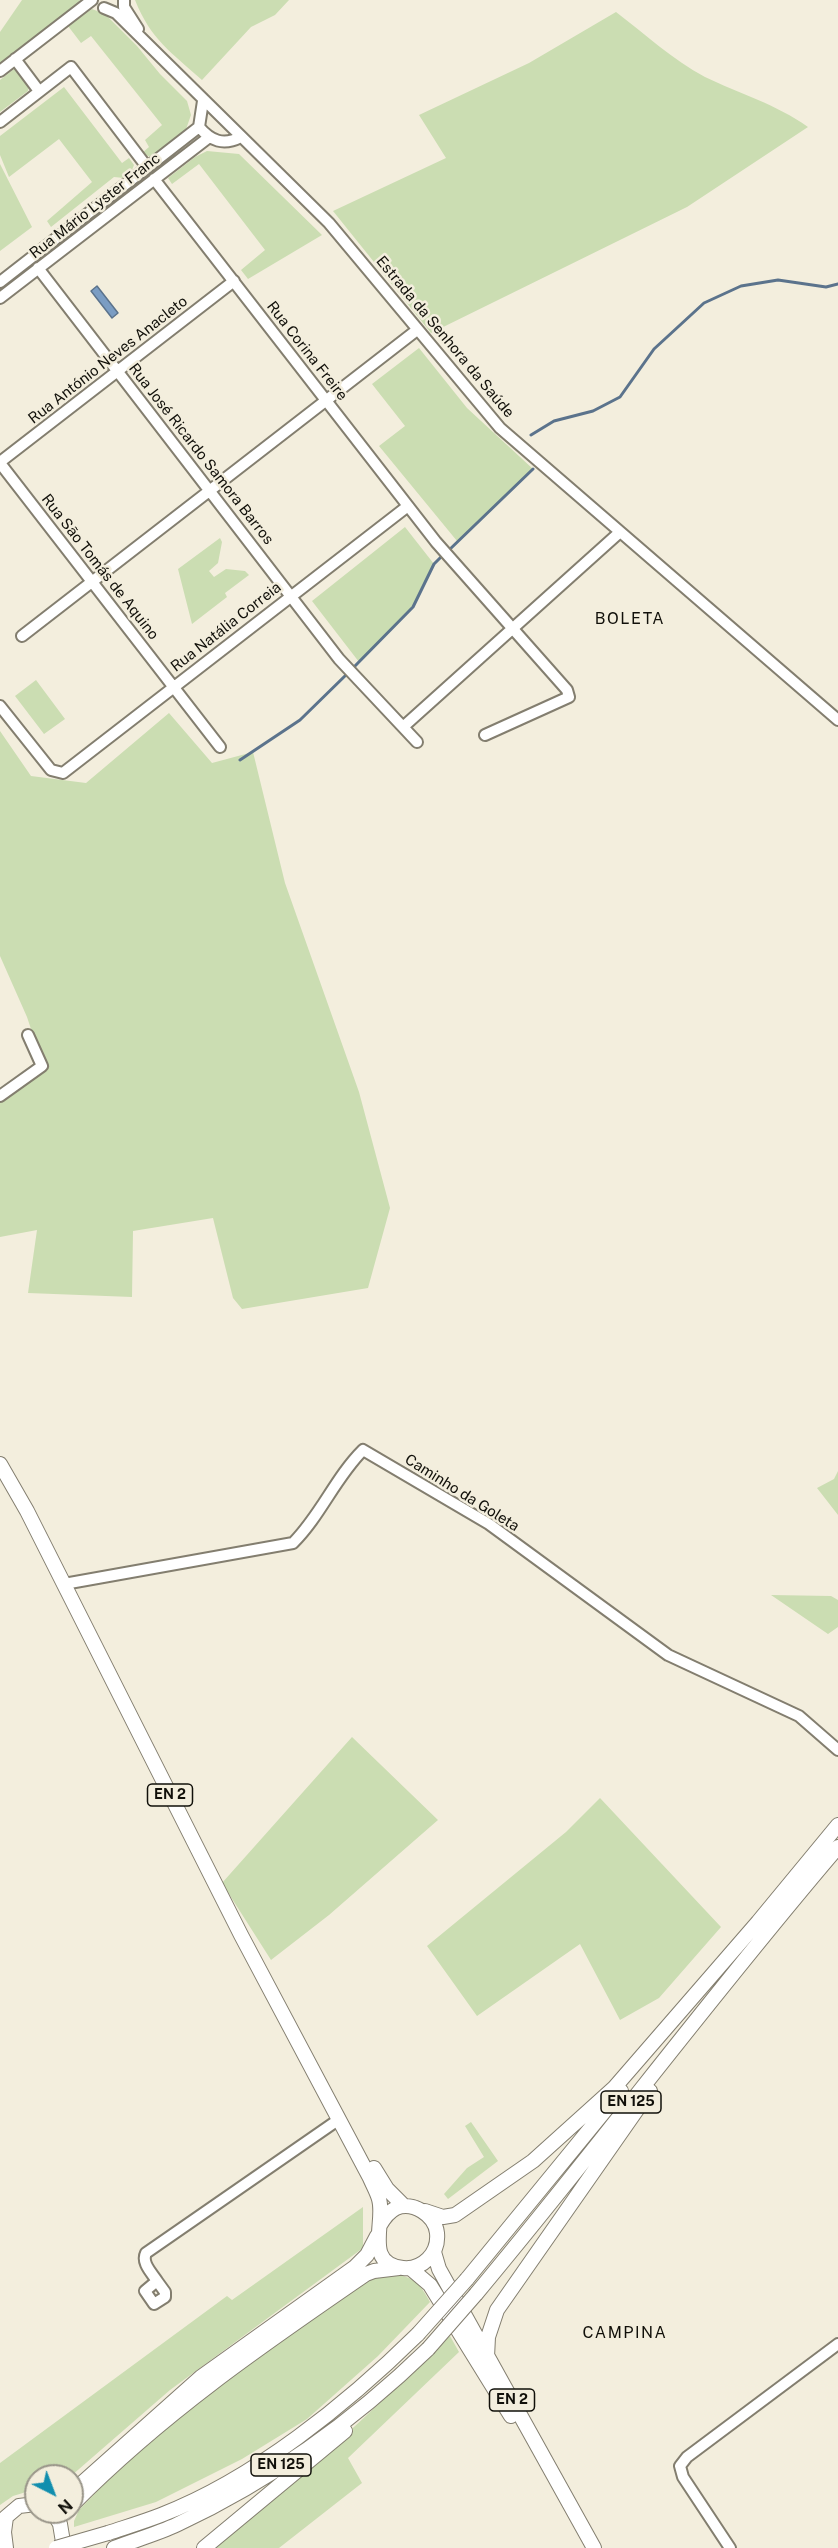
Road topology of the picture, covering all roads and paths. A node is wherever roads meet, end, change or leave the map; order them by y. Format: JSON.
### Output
{"nodes":[{"id":1,"x":93,"y":0,"type":"edge"},
{"id":2,"x":123,"y":0,"type":"edge"},
{"id":3,"x":104,"y":8,"type":"junction"},
{"id":4,"x":153,"y":51,"type":"junction"},
{"id":5,"x":15,"y":59,"type":"junction"},
{"id":6,"x":0,"y":71,"type":"edge"},
{"id":7,"x":39,"y":91,"type":"junction"},
{"id":8,"x":203,"y":101,"type":"junction"},
{"id":9,"x":0,"y":122,"type":"edge"},
{"id":10,"x":199,"y":127,"type":"junction"},
{"id":11,"x":241,"y":137,"type":"junction"},
{"id":12,"x":208,"y":138,"type":"junction"},
{"id":13,"x":147,"y":167,"type":"junction"},
{"id":14,"x":154,"y":179,"type":"junction"},
{"id":15,"x":38,"y":268,"type":"junction"},
{"id":16,"x":234,"y":281,"type":"junction"},
{"id":17,"x":0,"y":282,"type":"edge"},
{"id":18,"x":0,"y":298,"type":"edge"},
{"id":19,"x":417,"y":330,"type":"junction"},
{"id":20,"x":118,"y":371,"type":"junction"},
{"id":21,"x":326,"y":400,"type":"junction"},
{"id":22,"x":0,"y":463,"type":"edge"},
{"id":23,"x":210,"y":490,"type":"junction"},
{"id":24,"x":408,"y":506,"type":"junction"},
{"id":25,"x":620,"y":532,"type":"junction"},
{"id":26,"x":92,"y":582,"type":"junction"},
{"id":27,"x":291,"y":596,"type":"junction"},
{"id":28,"x":512,"y":629,"type":"junction"},
{"id":29,"x":22,"y":636,"type":"dead end"},
{"id":30,"x":174,"y":687,"type":"junction"},
{"id":31,"x":0,"y":705,"type":"edge"},
{"id":32,"x":838,"y":720,"type":"edge"},
{"id":33,"x":403,"y":727,"type":"junction"},
{"id":34,"x":485,"y":735,"type":"dead end"},
{"id":35,"x":417,"y":742,"type":"dead end"},
{"id":36,"x":220,"y":747,"type":"dead end"},
{"id":37,"x":28,"y":1035,"type":"dead end"},
{"id":38,"x":0,"y":1096,"type":"edge"},
{"id":39,"x":0,"y":1464,"type":"edge"},
{"id":40,"x":64,"y":1584,"type":"junction"},
{"id":41,"x":838,"y":1750,"type":"edge"},
{"id":42,"x":838,"y":1825,"type":"edge"},
{"id":43,"x":838,"y":1847,"type":"edge"},
{"id":44,"x":786,"y":1910,"type":"junction"},
{"id":45,"x":717,"y":1969,"type":"junction"},
{"id":46,"x":267,"y":1984,"type":"junction"},
{"id":47,"x":338,"y":2120,"type":"junction"},
{"id":48,"x":409,"y":2207,"type":"junction"},
{"id":49,"x":378,"y":2230,"type":"junction"},
{"id":50,"x":434,"y":2252,"type":"junction"},
{"id":51,"x":405,"y":2268,"type":"junction"},
{"id":52,"x":158,"y":2282,"type":"dead end"},
{"id":53,"x":838,"y":2344,"type":"edge"},
{"id":54,"x":487,"y":2357,"type":"junction"},
{"id":55,"x":393,"y":2382,"type":"junction"},
{"id":56,"x":84,"y":2481,"type":"edge"},
{"id":57,"x":84,"y":2494,"type":"edge"},
{"id":58,"x":24,"y":2505,"type":"edge"},
{"id":59,"x":3,"y":2518,"type":"edge"},
{"id":60,"x":61,"y":2524,"type":"edge"},
{"id":61,"x":6,"y":2548,"type":"edge"},
{"id":62,"x":56,"y":2548,"type":"edge"},
{"id":63,"x":64,"y":2548,"type":"edge"},
{"id":64,"x":114,"y":2548,"type":"edge"},
{"id":65,"x":204,"y":2548,"type":"edge"},
{"id":66,"x":593,"y":2548,"type":"edge"},
{"id":67,"x":730,"y":2548,"type":"edge"}],
"edges":[{"from":1,"to":3,"type":"street"},
{"from":1,"to":5,"type":"street"},
{"from":2,"to":3,"type":"street"},
{"from":2,"to":4,"type":"street"},
{"from":3,"to":4,"type":"street"},
{"from":4,"to":8,"type":"street","name":"Estrada da Senhora da Saúde"},
{"from":5,"to":6,"type":"street"},
{"from":5,"to":7,"type":"street"},
{"from":7,"to":9,"type":"street"},
{"from":7,"to":13,"type":"street"},
{"from":8,"to":10,"type":"street"},
{"from":8,"to":11,"type":"street","name":"Estrada da Senhora da Saúde"},
{"from":10,"to":12,"type":"street"},
{"from":10,"to":13,"type":"street","name":"Rua Mário Lyster Franc"},
{"from":11,"to":12,"type":"street"},
{"from":11,"to":19,"type":"street","name":"Estrada da Senhora da Saúde"},
{"from":12,"to":14,"type":"street","name":"Rua Mário Lyster Franc"},
{"from":13,"to":17,"type":"street","name":"Rua Mário Lyster Franc"},
{"from":14,"to":15,"type":"street","name":"Rua Mário Lyster Franc"},
{"from":14,"to":16,"type":"street","name":"Rua Corina Freire"},
{"from":15,"to":18,"type":"street","name":"Rua Mário Lyster Franc"},
{"from":15,"to":20,"type":"street","name":"Rua José Ricardo Samora Barros"},
{"from":16,"to":20,"type":"street","name":"Rua António Neves Anacleto"},
{"from":16,"to":21,"type":"street","name":"Rua Corina Freire"},
{"from":19,"to":21,"type":"street"},
{"from":19,"to":25,"type":"street","name":"Estrada da Senhora da Saúde"},
{"from":20,"to":22,"type":"street","name":"Rua António Neves Anacleto"},
{"from":20,"to":23,"type":"street","name":"Rua José Ricardo Samora Barros"},
{"from":21,"to":23,"type":"street"},
{"from":21,"to":24,"type":"street","name":"Rua Corina Freire"},
{"from":22,"to":26,"type":"street","name":"Rua São Tomás de Aquino"},
{"from":23,"to":26,"type":"street"},
{"from":23,"to":27,"type":"street","name":"Rua José Ricardo Samora Barros"},
{"from":24,"to":27,"type":"street","name":"Rua Natália Correia"},
{"from":24,"to":28,"type":"street","name":"Rua Corina Freire"},
{"from":25,"to":28,"type":"street"},
{"from":25,"to":32,"type":"street","name":"Estrada da Senhora da Saúde"},
{"from":26,"to":29,"type":"street"},
{"from":26,"to":30,"type":"street","name":"Rua São Tomás de Aquino"},
{"from":27,"to":30,"type":"street","name":"Rua Natália Correia"},
{"from":27,"to":33,"type":"street","name":"Rua José Ricardo Samora Barros"},
{"from":28,"to":33,"type":"street"},
{"from":28,"to":34,"type":"street","name":"Rua Corina Freire"},
{"from":30,"to":31,"type":"street","name":"Rua Natália Correia"},
{"from":30,"to":36,"type":"street","name":"Rua São Tomás de Aquino"},
{"from":33,"to":35,"type":"street","name":"Rua José Ricardo Samora Barros"},
{"from":37,"to":38,"type":"street"},
{"from":39,"to":40,"type":"main road","number":"EN 2"},
{"from":40,"to":41,"type":"street","name":"Caminho da Goleta"},
{"from":40,"to":46,"type":"main road","number":"EN 2"},
{"from":42,"to":45,"type":"main road","number":"EN 125"},
{"from":43,"to":44,"type":"main road","number":"EN 125"},
{"from":44,"to":54,"type":"main road"},
{"from":44,"to":55,"type":"main road","number":"EN 125","bridge":true},
{"from":45,"to":48,"type":"main road"},
{"from":45,"to":62,"type":"main road","number":"EN 125","bridge":true},
{"from":46,"to":47,"type":"main road","number":"EN 2"},
{"from":46,"to":48,"type":"main road","number":"EN 2"},
{"from":47,"to":49,"type":"main road","number":"EN 2"},
{"from":47,"to":52,"type":"street"},
{"from":48,"to":49,"type":"main road"},
{"from":48,"to":50,"type":"main road","number":"EN 2"},
{"from":49,"to":51,"type":"main road","number":"EN 2"},
{"from":49,"to":56,"type":"main road"},
{"from":50,"to":51,"type":"main road"},
{"from":50,"to":54,"type":"main road","number":"EN 2"},
{"from":51,"to":57,"type":"main road"},
{"from":51,"to":66,"type":"main road","number":"EN 2"},
{"from":53,"to":67,"type":"street"},
{"from":54,"to":66,"type":"main road","number":"EN 2"},
{"from":55,"to":64,"type":"main road","number":"EN 125"},
{"from":55,"to":65,"type":"main road"},
{"from":58,"to":59,"type":"main road"},
{"from":59,"to":61,"type":"main road"},
{"from":60,"to":63,"type":"main road"}]}
